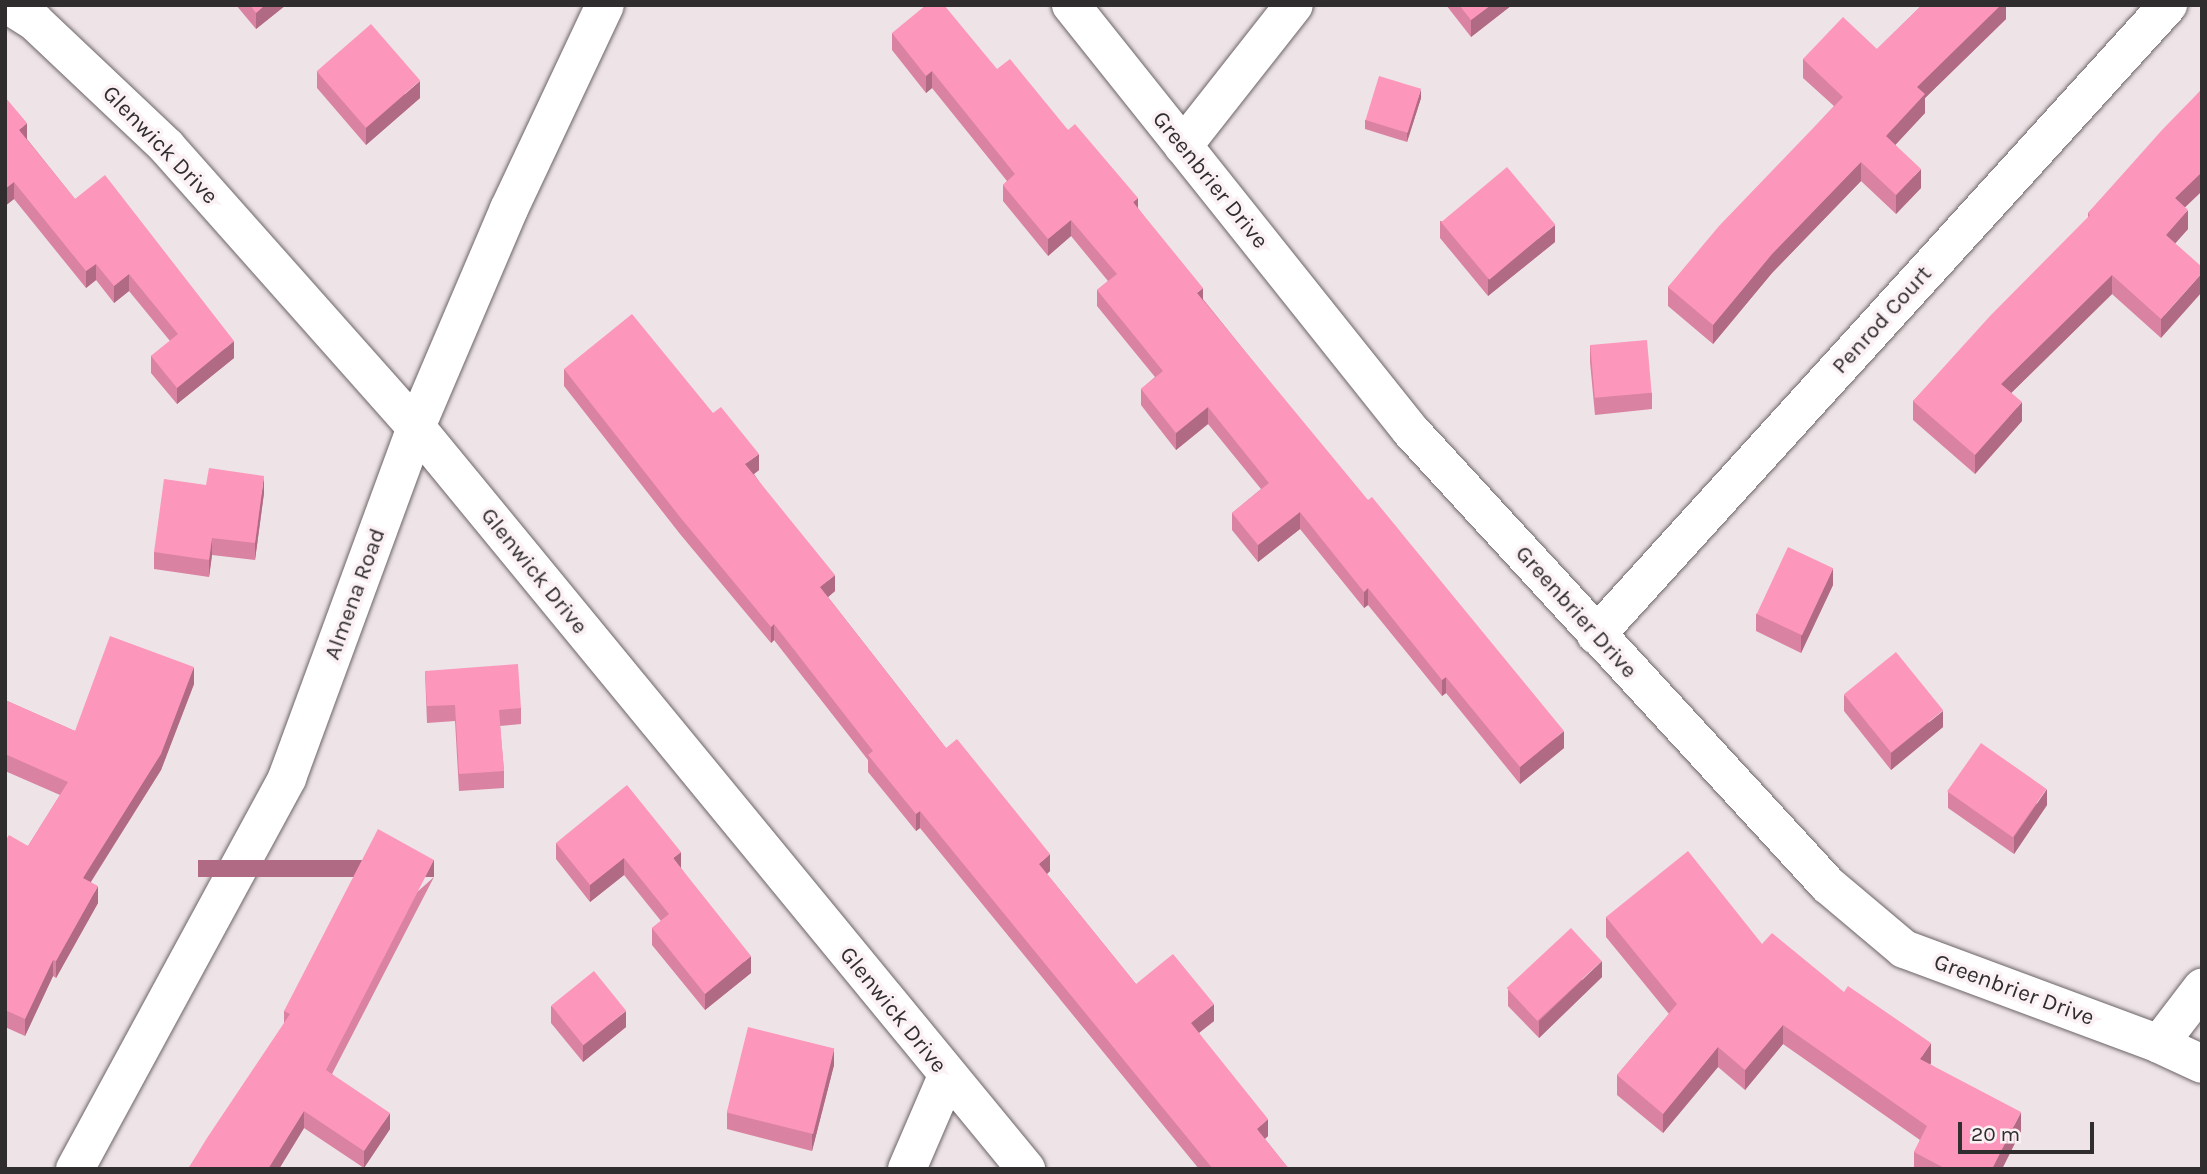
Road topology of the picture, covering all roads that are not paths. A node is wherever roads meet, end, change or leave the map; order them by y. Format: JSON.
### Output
{"nodes":[{"id":1,"x":8,"y":5,"type":"edge"},
{"id":2,"x":605,"y":5,"type":"edge"},
{"id":3,"x":1071,"y":5,"type":"edge"},
{"id":4,"x":1294,"y":5,"type":"edge"},
{"id":5,"x":2168,"y":5,"type":"edge"},
{"id":6,"x":1183,"y":146,"type":"junction"},
{"id":7,"x":416,"y":427,"type":"junction"},
{"id":8,"x":1596,"y":635,"type":"junction"},
{"id":9,"x":2202,"y":988,"type":"edge"},
{"id":10,"x":2159,"y":1044,"type":"junction"},
{"id":11,"x":2202,"y":1064,"type":"edge"},
{"id":12,"x":947,"y":1076,"type":"junction"},
{"id":13,"x":75,"y":1169,"type":"edge"},
{"id":14,"x":907,"y":1169,"type":"edge"},
{"id":15,"x":1026,"y":1169,"type":"edge"}],
"edges":[{"from":1,"to":7,"type":"street","name":"Glenwick Drive"},
{"from":2,"to":7,"type":"street","name":"Almena Road"},
{"from":3,"to":6,"type":"street","name":"Greenbrier Drive"},
{"from":4,"to":6,"type":"street"},
{"from":5,"to":8,"type":"street","name":"Penrod Court"},
{"from":6,"to":8,"type":"street","name":"Greenbrier Drive"},
{"from":7,"to":12,"type":"street","name":"Glenwick Drive"},
{"from":7,"to":13,"type":"street","name":"Almena Road"},
{"from":8,"to":10,"type":"street","name":"Greenbrier Drive"},
{"from":9,"to":10,"type":"street"},
{"from":10,"to":11,"type":"street","name":"Greenbrier Drive"},
{"from":12,"to":14,"type":"street"},
{"from":12,"to":15,"type":"street","name":"Glenwick Drive"}]}
